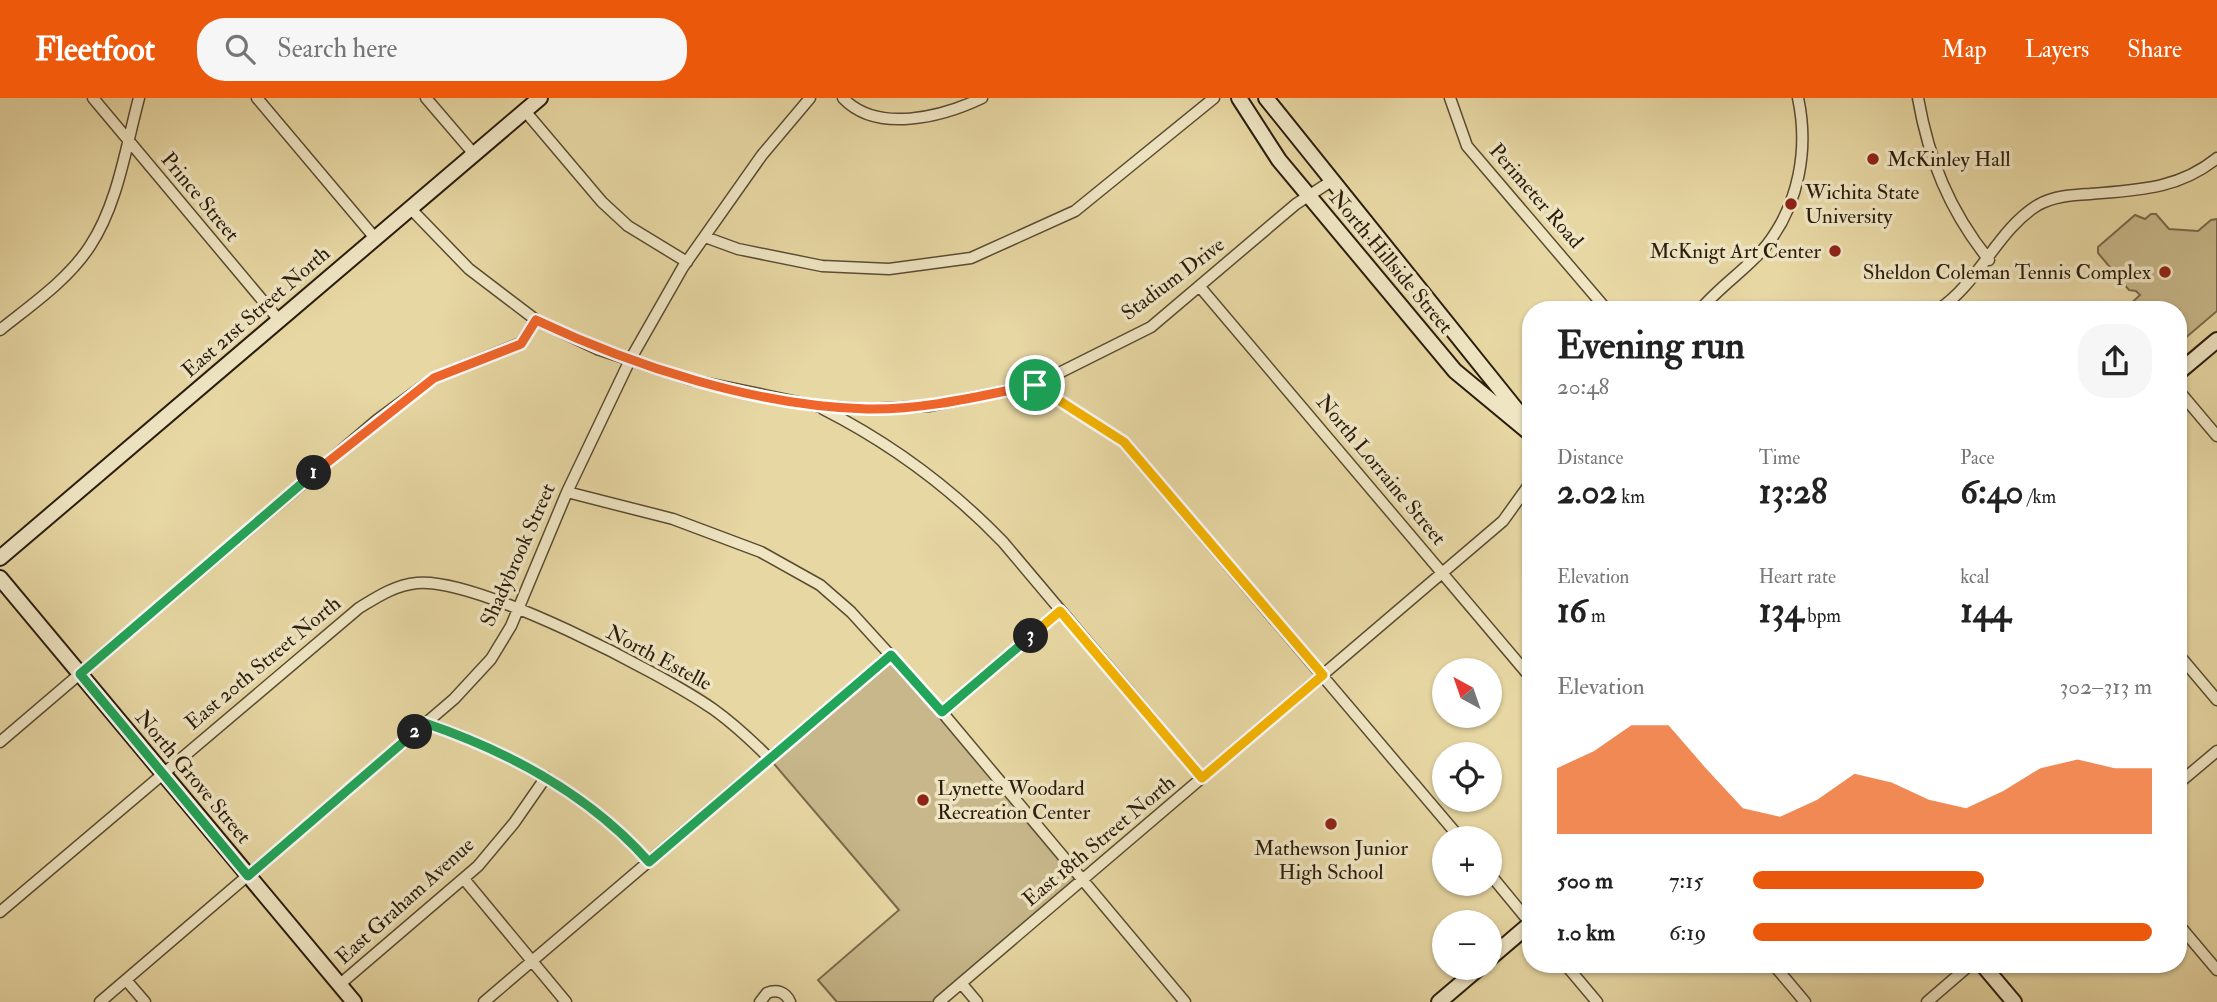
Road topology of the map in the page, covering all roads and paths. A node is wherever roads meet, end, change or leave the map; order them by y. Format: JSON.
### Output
{"nodes":[{"id":1,"x":93,"y":98,"type":"edge"},
{"id":2,"x":139,"y":98,"type":"edge"},
{"id":3,"x":257,"y":98,"type":"edge"},
{"id":4,"x":426,"y":98,"type":"edge"},
{"id":5,"x":540,"y":98,"type":"edge"},
{"id":6,"x":810,"y":98,"type":"edge"},
{"id":7,"x":843,"y":98,"type":"edge"},
{"id":8,"x":982,"y":98,"type":"edge"},
{"id":9,"x":1214,"y":98,"type":"edge"},
{"id":10,"x":1239,"y":98,"type":"edge"},
{"id":11,"x":1266,"y":98,"type":"edge"},
{"id":12,"x":1450,"y":98,"type":"edge"},
{"id":13,"x":1798,"y":98,"type":"edge"},
{"id":14,"x":1918,"y":98,"type":"edge"},
{"id":15,"x":525,"y":111,"type":"junction"},
{"id":16,"x":128,"y":141,"type":"junction"},
{"id":17,"x":474,"y":154,"type":"junction"},
{"id":18,"x":2217,"y":158,"type":"edge"},
{"id":19,"x":1333,"y":180,"type":"junction"},
{"id":20,"x":1309,"y":196,"type":"junction"},
{"id":21,"x":410,"y":208,"type":"junction"},
{"id":22,"x":705,"y":237,"type":"junction"},
{"id":23,"x":374,"y":238,"type":"junction"},
{"id":24,"x":1989,"y":260,"type":"junction"},
{"id":25,"x":687,"y":262,"type":"junction"},
{"id":26,"x":1200,"y":287,"type":"junction"},
{"id":27,"x":1599,"y":301,"type":"edge"},
{"id":28,"x":1709,"y":301,"type":"edge"},
{"id":29,"x":1950,"y":301,"type":"edge"},
{"id":30,"x":279,"y":320,"type":"junction"},
{"id":31,"x":536,"y":320,"type":"junction"},
{"id":32,"x":0,"y":330,"type":"edge"},
{"id":33,"x":2217,"y":340,"type":"edge"},
{"id":34,"x":630,"y":360,"type":"junction"},
{"id":35,"x":2187,"y":365,"type":"edge"},
{"id":36,"x":1035,"y":385,"type":"junction"},
{"id":37,"x":2187,"y":400,"type":"edge"},
{"id":38,"x":817,"y":405,"type":"junction"},
{"id":39,"x":1522,"y":417,"type":"edge"},
{"id":40,"x":1522,"y":427,"type":"edge"},
{"id":41,"x":2217,"y":436,"type":"edge"},
{"id":42,"x":567,"y":492,"type":"junction"},
{"id":43,"x":1522,"y":495,"type":"edge"},
{"id":44,"x":0,"y":558,"type":"edge"},
{"id":45,"x":1442,"y":573,"type":"junction"},
{"id":46,"x":0,"y":578,"type":"edge"},
{"id":47,"x":518,"y":610,"type":"junction"},
{"id":48,"x":1060,"y":611,"type":"junction"},
{"id":49,"x":891,"y":655,"type":"junction"},
{"id":50,"x":2187,"y":664,"type":"edge"},
{"id":51,"x":1522,"y":667,"type":"edge"},
{"id":52,"x":80,"y":674,"type":"junction"},
{"id":53,"x":1323,"y":675,"type":"junction"},
{"id":54,"x":2217,"y":700,"type":"edge"},
{"id":55,"x":942,"y":712,"type":"junction"},
{"id":56,"x":425,"y":723,"type":"junction"},
{"id":57,"x":0,"y":742,"type":"edge"},
{"id":58,"x":2217,"y":751,"type":"edge"},
{"id":59,"x":769,"y":758,"type":"junction"},
{"id":60,"x":163,"y":774,"type":"junction"},
{"id":61,"x":2187,"y":776,"type":"edge"},
{"id":62,"x":546,"y":777,"type":"junction"},
{"id":63,"x":1202,"y":778,"type":"junction"},
{"id":64,"x":1450,"y":826,"type":"edge"},
{"id":65,"x":649,"y":862,"type":"junction"},
{"id":66,"x":248,"y":876,"type":"junction"},
{"id":67,"x":464,"y":879,"type":"junction"},
{"id":68,"x":1082,"y":880,"type":"junction"},
{"id":69,"x":1502,"y":888,"type":"edge"},
{"id":70,"x":0,"y":912,"type":"edge"},
{"id":71,"x":1522,"y":912,"type":"edge"},
{"id":72,"x":1522,"y":931,"type":"edge"},
{"id":73,"x":2187,"y":934,"type":"edge"},
{"id":74,"x":1502,"y":948,"type":"edge"},
{"id":75,"x":533,"y":961,"type":"junction"},
{"id":76,"x":2217,"y":970,"type":"edge"},
{"id":77,"x":1573,"y":973,"type":"edge"},
{"id":78,"x":1781,"y":973,"type":"edge"},
{"id":79,"x":1961,"y":973,"type":"edge"},
{"id":80,"x":1990,"y":973,"type":"edge"},
{"id":81,"x":127,"y":980,"type":"junction"},
{"id":82,"x":1465,"y":980,"type":"edge"},
{"id":83,"x":961,"y":983,"type":"junction"},
{"id":84,"x":339,"y":985,"type":"junction"},
{"id":85,"x":100,"y":1002,"type":"edge"},
{"id":86,"x":145,"y":1002,"type":"edge"},
{"id":87,"x":354,"y":1002,"type":"edge"},
{"id":88,"x":484,"y":1002,"type":"edge"},
{"id":89,"x":566,"y":1002,"type":"edge"},
{"id":90,"x":760,"y":1002,"type":"edge"},
{"id":91,"x":790,"y":1002,"type":"edge"},
{"id":92,"x":939,"y":1002,"type":"edge"},
{"id":93,"x":978,"y":1002,"type":"edge"},
{"id":94,"x":1185,"y":1002,"type":"edge"},
{"id":95,"x":1439,"y":1002,"type":"edge"},
{"id":96,"x":1597,"y":1002,"type":"edge"},
{"id":97,"x":1805,"y":1002,"type":"edge"},
{"id":98,"x":1927,"y":1002,"type":"edge"},
{"id":99,"x":2014,"y":1002,"type":"edge"}],
"edges":[{"from":1,"to":16,"type":"street","name":"Prince Street"},
{"from":2,"to":16,"type":"street"},
{"from":3,"to":23,"type":"street"},
{"from":4,"to":17,"type":"street"},
{"from":5,"to":15,"type":"main road","name":"East 21st Street North"},
{"from":6,"to":22,"type":"street","name":"Shadybrook Street"},
{"from":7,"to":8,"type":"street"},
{"from":9,"to":22,"type":"street"},
{"from":10,"to":20,"type":"main road","name":"North Hillside Street"},
{"from":11,"to":19,"type":"main road","name":"North Hillside Street"},
{"from":12,"to":27,"type":"street","name":"Perimeter Road"},
{"from":13,"to":28,"type":"street"},
{"from":14,"to":24,"type":"street"},
{"from":15,"to":17,"type":"main road","name":"East 21st Street North"},
{"from":15,"to":25,"type":"street"},
{"from":16,"to":30,"type":"street","name":"Prince Street"},
{"from":16,"to":32,"type":"street"},
{"from":17,"to":21,"type":"main road","name":"East 21st Street North"},
{"from":18,"to":24,"type":"street"},
{"from":19,"to":20,"type":"street","name":"Stadium Drive"},
{"from":19,"to":39,"type":"main road","name":"North Hillside Street"},
{"from":20,"to":26,"type":"street","name":"Stadium Drive"},
{"from":20,"to":40,"type":"main road","name":"North Hillside Street"},
{"from":21,"to":23,"type":"main road","name":"East 21st Street North"},
{"from":21,"to":31,"type":"street","name":"Stadium Drive"},
{"from":22,"to":25,"type":"street","name":"Shadybrook Street"},
{"from":23,"to":30,"type":"main road","name":"East 21st Street North"},
{"from":24,"to":29,"type":"street"},
{"from":25,"to":34,"type":"street","name":"Shadybrook Street"},
{"from":26,"to":36,"type":"street","name":"Stadium Drive"},
{"from":26,"to":45,"type":"street","name":"North Lorraine Street"},
{"from":30,"to":44,"type":"main road","name":"East 21st Street North"},
{"from":31,"to":34,"type":"street","name":"Stadium Drive"},
{"from":31,"to":52,"type":"street"},
{"from":33,"to":35,"type":"main road"},
{"from":34,"to":38,"type":"street","name":"Stadium Drive"},
{"from":34,"to":42,"type":"street","name":"Shadybrook Street"},
{"from":36,"to":38,"type":"street","name":"Stadium Drive"},
{"from":36,"to":53,"type":"street"},
{"from":37,"to":41,"type":"street"},
{"from":38,"to":48,"type":"street"},
{"from":42,"to":47,"type":"street","name":"Shadybrook Street"},
{"from":42,"to":49,"type":"street"},
{"from":43,"to":45,"type":"street","name":"East 18th Street North"},
{"from":45,"to":51,"type":"street","name":"North Lorraine Street"},
{"from":45,"to":53,"type":"street","name":"East 18th Street North"},
{"from":46,"to":52,"type":"main road","name":"North Grove Street"},
{"from":47,"to":56,"type":"street","name":"Shadybrook Street"},
{"from":47,"to":59,"type":"street","name":"North Estelle"},
{"from":47,"to":60,"type":"street","name":"East 20th Street North"},
{"from":48,"to":55,"type":"street"},
{"from":48,"to":63,"type":"street"},
{"from":49,"to":55,"type":"street"},
{"from":49,"to":59,"type":"street"},
{"from":50,"to":54,"type":"street"},
{"from":52,"to":57,"type":"street"},
{"from":52,"to":60,"type":"main road","name":"North Grove Street"},
{"from":53,"to":63,"type":"street","name":"East 18th Street North"},
{"from":53,"to":64,"type":"street"},
{"from":55,"to":68,"type":"street"},
{"from":56,"to":62,"type":"street"},
{"from":56,"to":66,"type":"street","name":"Shadybrook Street"},
{"from":58,"to":61,"type":"street"},
{"from":59,"to":65,"type":"street"},
{"from":60,"to":66,"type":"main road","name":"North Grove Street"},
{"from":60,"to":70,"type":"street","name":"East 20th Street North"},
{"from":62,"to":65,"type":"street"},
{"from":62,"to":67,"type":"street","name":"East Graham Avenue"},
{"from":63,"to":68,"type":"street","name":"East 18th Street North"},
{"from":65,"to":75,"type":"street"},
{"from":66,"to":81,"type":"street","name":"Shadybrook Street"},
{"from":66,"to":84,"type":"main road","name":"North Grove Street"},
{"from":67,"to":75,"type":"street"},
{"from":67,"to":84,"type":"street","name":"East Graham Avenue"},
{"from":68,"to":83,"type":"street","name":"East 18th Street North"},
{"from":68,"to":94,"type":"street"},
{"from":69,"to":71,"type":"street"},
{"from":72,"to":74,"type":"main road"},
{"from":73,"to":76,"type":"street"},
{"from":75,"to":88,"type":"street"},
{"from":75,"to":89,"type":"street"},
{"from":77,"to":96,"type":"street"},
{"from":78,"to":97,"type":"street"},
{"from":79,"to":98,"type":"street"},
{"from":80,"to":99,"type":"main road"},
{"from":81,"to":85,"type":"street","name":"Shadybrook Street"},
{"from":81,"to":86,"type":"street"},
{"from":82,"to":95,"type":"main road"},
{"from":83,"to":92,"type":"street","name":"East 18th Street North"},
{"from":83,"to":93,"type":"street"},
{"from":84,"to":87,"type":"main road","name":"North Grove Street"},
{"from":90,"to":91,"type":"street"}]}
